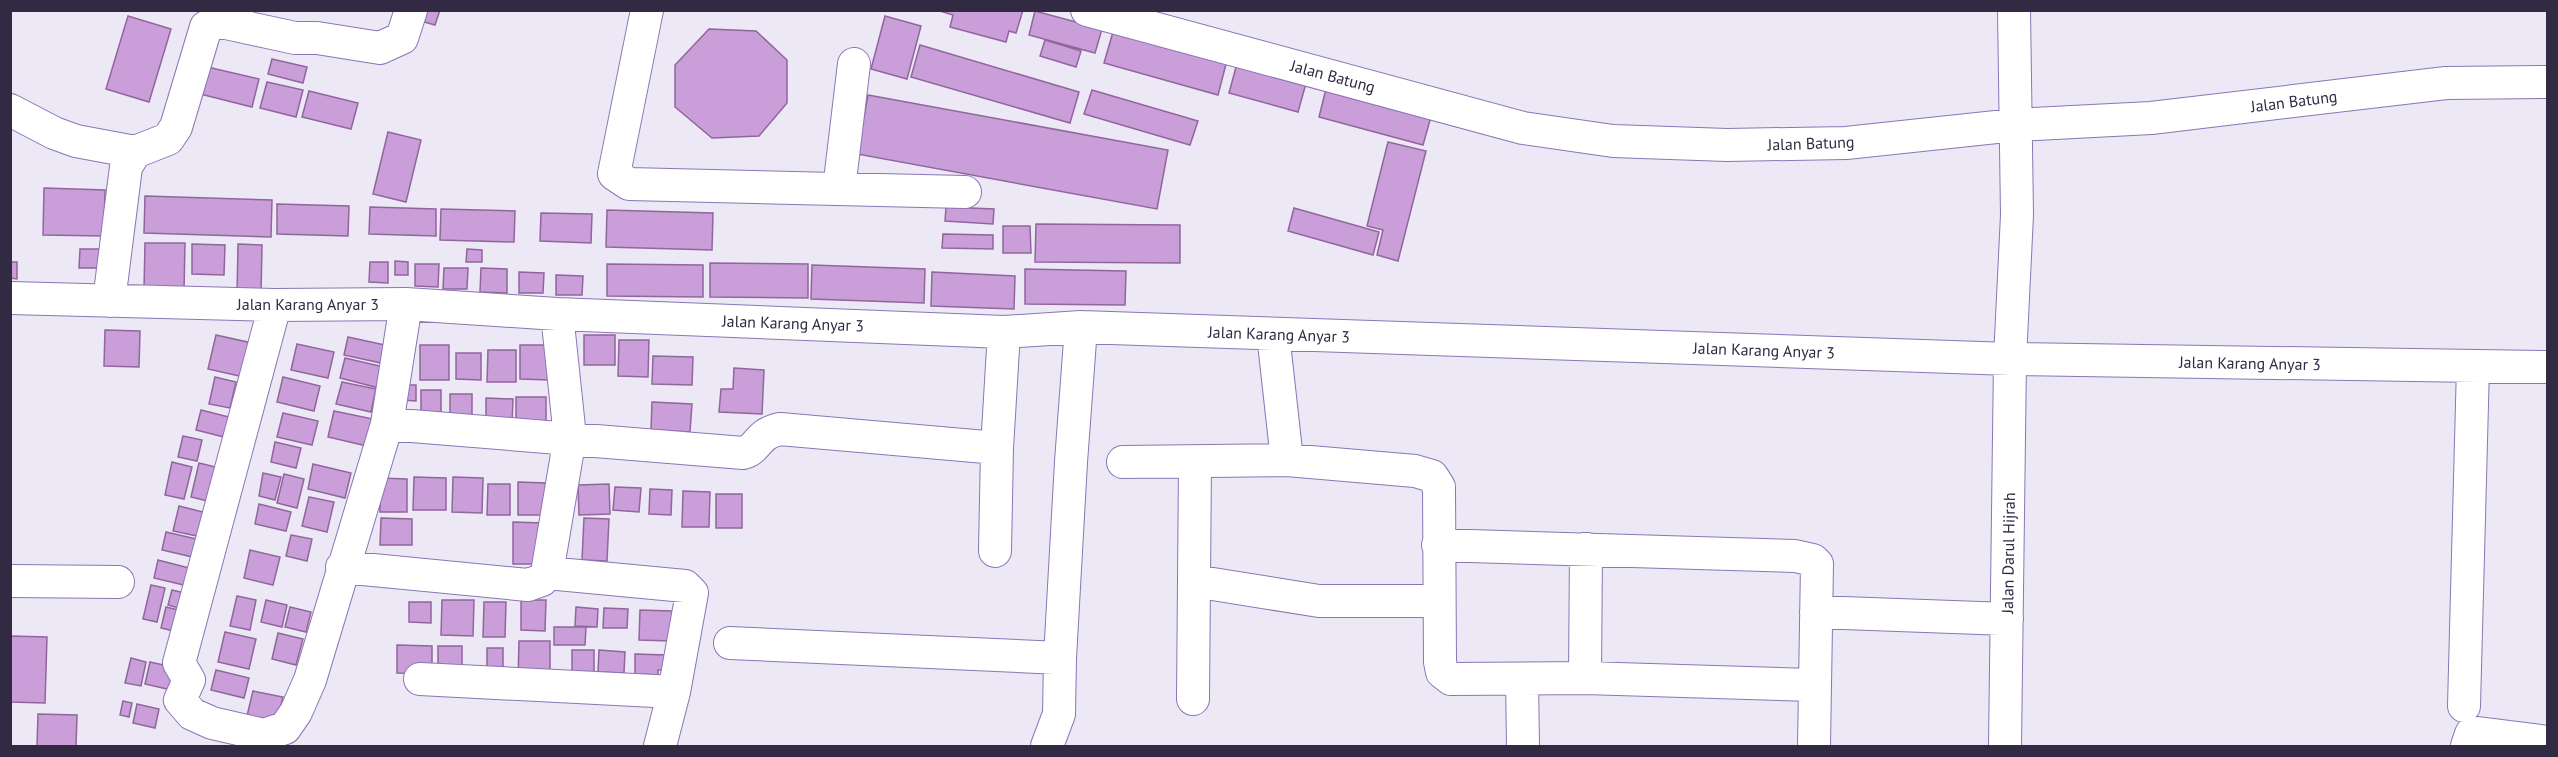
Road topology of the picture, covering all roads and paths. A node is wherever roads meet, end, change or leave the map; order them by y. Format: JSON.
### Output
{"nodes":[{"id":1,"x":411,"y":10,"type":"edge"},
{"id":2,"x":647,"y":10,"type":"edge"},
{"id":3,"x":1087,"y":10,"type":"edge"},
{"id":4,"x":2014,"y":10,"type":"edge"},
{"id":5,"x":854,"y":64,"type":"dead end"},
{"id":6,"x":2547,"y":82,"type":"edge"},
{"id":7,"x":10,"y":110,"type":"edge"},
{"id":8,"x":2015,"y":125,"type":"junction"},
{"id":9,"x":135,"y":152,"type":"junction"},
{"id":10,"x":839,"y":189,"type":"junction"},
{"id":11,"x":965,"y":192,"type":"dead end"},
{"id":12,"x":10,"y":298,"type":"edge"},
{"id":13,"x":109,"y":301,"type":"junction"},
{"id":14,"x":406,"y":304,"type":"junction"},
{"id":15,"x":275,"y":305,"type":"junction"},
{"id":16,"x":557,"y":314,"type":"junction"},
{"id":17,"x":1081,"y":327,"type":"junction"},
{"id":18,"x":1004,"y":332,"type":"junction"},
{"id":19,"x":1273,"y":334,"type":"junction"},
{"id":20,"x":2010,"y":359,"type":"junction"},
{"id":21,"x":2473,"y":366,"type":"junction"},
{"id":22,"x":2547,"y":367,"type":"edge"},
{"id":23,"x":387,"y":424,"type":"junction"},
{"id":24,"x":570,"y":437,"type":"junction"},
{"id":25,"x":997,"y":448,"type":"junction"},
{"id":26,"x":1287,"y":460,"type":"junction"},
{"id":27,"x":1122,"y":462,"type":"dead end"},
{"id":28,"x":1195,"y":462,"type":"junction"},
{"id":29,"x":1438,"y":546,"type":"junction"},
{"id":30,"x":1586,"y":549,"type":"junction"},
{"id":31,"x":995,"y":551,"type":"dead end"},
{"id":32,"x":342,"y":567,"type":"junction"},
{"id":33,"x":548,"y":573,"type":"junction"},
{"id":34,"x":10,"y":581,"type":"edge"},
{"id":35,"x":1194,"y":581,"type":"junction"},
{"id":36,"x":118,"y":582,"type":"dead end"},
{"id":37,"x":1438,"y":601,"type":"junction"},
{"id":38,"x":1816,"y":612,"type":"junction"},
{"id":39,"x":2007,"y":619,"type":"junction"},
{"id":40,"x":730,"y":642,"type":"dead end"},
{"id":41,"x":1059,"y":658,"type":"junction"},
{"id":42,"x":1585,"y":678,"type":"junction"},
{"id":43,"x":420,"y":679,"type":"dead end"},
{"id":44,"x":1522,"y":679,"type":"junction"},
{"id":45,"x":1814,"y":685,"type":"junction"},
{"id":46,"x":674,"y":692,"type":"junction"},
{"id":47,"x":1193,"y":699,"type":"dead end"},
{"id":48,"x":2464,"y":706,"type":"dead end"},
{"id":49,"x":2547,"y":742,"type":"edge"},
{"id":50,"x":660,"y":747,"type":"edge"},
{"id":51,"x":1047,"y":747,"type":"edge"},
{"id":52,"x":1522,"y":747,"type":"edge"},
{"id":53,"x":1814,"y":747,"type":"edge"},
{"id":54,"x":2004,"y":747,"type":"edge"},
{"id":55,"x":2467,"y":747,"type":"edge"}],
"edges":[{"from":1,"to":9,"type":"street"},
{"from":2,"to":10,"type":"street"},
{"from":3,"to":8,"type":"street","name":"Jalan Batung"},
{"from":4,"to":8,"type":"street","name":"Jalan Darul Hijrah"},
{"from":5,"to":10,"type":"street"},
{"from":6,"to":8,"type":"street","name":"Jalan Batung"},
{"from":7,"to":9,"type":"street"},
{"from":8,"to":20,"type":"street","name":"Jalan Darul Hijrah"},
{"from":9,"to":13,"type":"street"},
{"from":10,"to":11,"type":"street"},
{"from":12,"to":13,"type":"street","name":"Jalan Karang Anyar 3"},
{"from":13,"to":15,"type":"street","name":"Jalan Karang Anyar 3"},
{"from":14,"to":15,"type":"street","name":"Jalan Karang Anyar 3"},
{"from":14,"to":16,"type":"street","name":"Jalan Karang Anyar 3"},
{"from":14,"to":23,"type":"street"},
{"from":15,"to":32,"type":"street"},
{"from":16,"to":18,"type":"street","name":"Jalan Karang Anyar 3"},
{"from":16,"to":24,"type":"street"},
{"from":17,"to":18,"type":"street","name":"Jalan Karang Anyar 3"},
{"from":17,"to":19,"type":"street","name":"Jalan Karang Anyar 3"},
{"from":17,"to":41,"type":"street"},
{"from":18,"to":25,"type":"street"},
{"from":19,"to":20,"type":"street","name":"Jalan Karang Anyar 3"},
{"from":19,"to":26,"type":"street"},
{"from":20,"to":21,"type":"street","name":"Jalan Karang Anyar 3"},
{"from":20,"to":39,"type":"street","name":"Jalan Darul Hijrah"},
{"from":21,"to":22,"type":"street","name":"Jalan Karang Anyar 3"},
{"from":21,"to":48,"type":"street"},
{"from":23,"to":24,"type":"street"},
{"from":23,"to":32,"type":"street"},
{"from":24,"to":25,"type":"street"},
{"from":24,"to":33,"type":"street"},
{"from":25,"to":31,"type":"street"},
{"from":26,"to":28,"type":"street"},
{"from":26,"to":29,"type":"street"},
{"from":27,"to":28,"type":"street"},
{"from":28,"to":35,"type":"street"},
{"from":29,"to":30,"type":"street"},
{"from":29,"to":37,"type":"street"},
{"from":30,"to":38,"type":"street"},
{"from":30,"to":42,"type":"street"},
{"from":32,"to":33,"type":"street"},
{"from":33,"to":46,"type":"street"},
{"from":34,"to":36,"type":"street"},
{"from":35,"to":37,"type":"street"},
{"from":35,"to":47,"type":"street"},
{"from":37,"to":44,"type":"street"},
{"from":38,"to":39,"type":"street"},
{"from":38,"to":45,"type":"street"},
{"from":39,"to":54,"type":"street","name":"Jalan Darul Hijrah"},
{"from":40,"to":41,"type":"street"},
{"from":41,"to":51,"type":"street"},
{"from":42,"to":44,"type":"street"},
{"from":42,"to":45,"type":"street"},
{"from":43,"to":46,"type":"street"},
{"from":44,"to":52,"type":"street"},
{"from":45,"to":53,"type":"street"},
{"from":46,"to":50,"type":"street"},
{"from":49,"to":55,"type":"street"}]}
